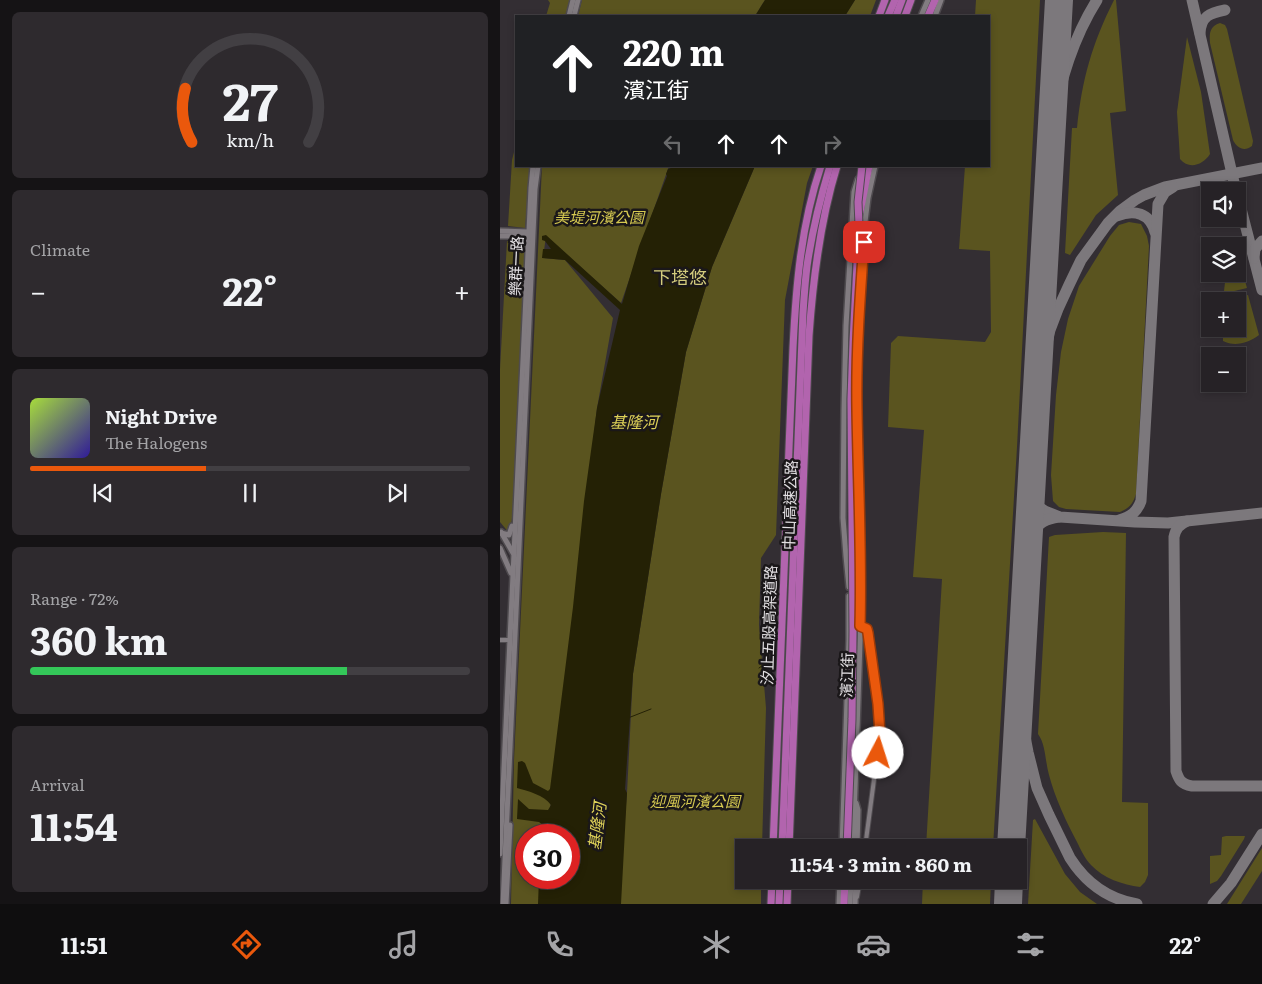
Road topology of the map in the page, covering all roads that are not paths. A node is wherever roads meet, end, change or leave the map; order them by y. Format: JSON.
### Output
{"nodes":[{"id":1,"x":573,"y":0,"type":"edge"},
{"id":2,"x":578,"y":0,"type":"edge"},
{"id":3,"x":885,"y":0,"type":"edge"},
{"id":4,"x":895,"y":0,"type":"edge"},
{"id":5,"x":902,"y":0,"type":"edge"},
{"id":6,"x":911,"y":0,"type":"edge"},
{"id":7,"x":928,"y":0,"type":"edge"},
{"id":8,"x":935,"y":0,"type":"edge"},
{"id":9,"x":941,"y":0,"type":"edge"},
{"id":10,"x":569,"y":15,"type":"edge"},
{"id":11,"x":574,"y":15,"type":"edge"},
{"id":12,"x":879,"y":15,"type":"edge"},
{"id":13,"x":888,"y":15,"type":"edge"},
{"id":14,"x":896,"y":15,"type":"edge"},
{"id":15,"x":905,"y":15,"type":"edge"},
{"id":16,"x":921,"y":15,"type":"edge"},
{"id":17,"x":928,"y":15,"type":"edge"},
{"id":18,"x":935,"y":15,"type":"edge"},
{"id":19,"x":533,"y":167,"type":"edge"},
{"id":20,"x":538,"y":167,"type":"edge"},
{"id":21,"x":821,"y":167,"type":"edge"},
{"id":22,"x":830,"y":167,"type":"edge"},
{"id":23,"x":837,"y":167,"type":"edge"},
{"id":24,"x":862,"y":167,"type":"edge"},
{"id":25,"x":862,"y":167,"type":"edge"},
{"id":26,"x":868,"y":167,"type":"edge"},
{"id":27,"x":875,"y":167,"type":"edge"},
{"id":28,"x":859,"y":225,"type":"junction"},
{"id":29,"x":500,"y":231,"type":"edge"},
{"id":30,"x":530,"y":234,"type":"junction"},
{"id":31,"x":500,"y":236,"type":"edge"},
{"id":32,"x":516,"y":504,"type":"junction"},
{"id":33,"x":500,"y":532,"type":"edge"},
{"id":34,"x":844,"y":540,"type":"junction"},
{"id":35,"x":860,"y":540,"type":"junction"},
{"id":36,"x":500,"y":548,"type":"edge"},
{"id":37,"x":513,"y":553,"type":"junction"},
{"id":38,"x":519,"y":565,"type":"junction"},
{"id":39,"x":512,"y":576,"type":"junction"},
{"id":40,"x":860,"y":626,"type":"junction"},
{"id":41,"x":500,"y":640,"type":"edge"},
{"id":42,"x":509,"y":640,"type":"junction"},
{"id":43,"x":511,"y":728,"type":"junction"},
{"id":44,"x":504,"y":758,"type":"edge"},
{"id":45,"x":844,"y":767,"type":"junction"},
{"id":46,"x":854,"y":795,"type":"junction"},
{"id":47,"x":773,"y":839,"type":"edge"},
{"id":48,"x":782,"y":839,"type":"edge"},
{"id":49,"x":789,"y":839,"type":"edge"},
{"id":50,"x":840,"y":839,"type":"edge"},
{"id":51,"x":841,"y":839,"type":"edge"},
{"id":52,"x":846,"y":839,"type":"edge"},
{"id":53,"x":853,"y":839,"type":"edge"},
{"id":54,"x":857,"y":839,"type":"edge"},
{"id":55,"x":866,"y":839,"type":"edge"},
{"id":56,"x":500,"y":854,"type":"edge"},
{"id":57,"x":772,"y":889,"type":"edge"},
{"id":58,"x":780,"y":889,"type":"edge"},
{"id":59,"x":788,"y":889,"type":"edge"},
{"id":60,"x":839,"y":889,"type":"edge"},
{"id":61,"x":845,"y":889,"type":"edge"},
{"id":62,"x":852,"y":889,"type":"edge"},
{"id":63,"x":855,"y":889,"type":"edge"},
{"id":64,"x":858,"y":889,"type":"edge"},
{"id":65,"x":854,"y":903,"type":"edge"},
{"id":66,"x":505,"y":904,"type":"edge"},
{"id":67,"x":771,"y":904,"type":"edge"},
{"id":68,"x":780,"y":904,"type":"edge"},
{"id":69,"x":787,"y":904,"type":"edge"},
{"id":70,"x":838,"y":904,"type":"edge"},
{"id":71,"x":844,"y":904,"type":"edge"}],
"edges":[{"from":1,"to":10,"type":"main road"},
{"from":2,"to":11,"type":"main road"},
{"from":3,"to":12,"type":"highway"},
{"from":4,"to":13,"type":"highway"},
{"from":5,"to":14,"type":"highway"},
{"from":6,"to":15,"type":"highway"},
{"from":7,"to":16,"type":"main road"},
{"from":8,"to":17,"type":"highway"},
{"from":9,"to":18,"type":"main road"},
{"from":19,"to":30,"type":"main road","name":"樂群一路"},
{"from":20,"to":30,"type":"main road","name":"樂群一路"},
{"from":21,"to":47,"type":"highway","name":"汐止五股高架道路","bridge":true},
{"from":22,"to":48,"type":"highway","name":"中山高速公路","bridge":true},
{"from":23,"to":49,"type":"highway","name":"中山高速公路","bridge":true},
{"from":24,"to":28,"type":"highway","bridge":true},
{"from":25,"to":34,"type":"main road","name":"濱江街"},
{"from":26,"to":28,"type":"highway","bridge":true},
{"from":27,"to":35,"type":"main road","name":"濱江街"},
{"from":28,"to":52,"type":"highway","bridge":true},
{"from":29,"to":30,"type":"main road"},
{"from":30,"to":31,"type":"main road"},
{"from":30,"to":32,"type":"main road","name":"樂群一路"},
{"from":30,"to":38,"type":"main road","name":"樂群一路"},
{"from":32,"to":33,"type":"main road"},
{"from":32,"to":37,"type":"main road","name":"樂群一路"},
{"from":33,"to":37,"type":"main road"},
{"from":34,"to":35,"type":"main road"},
{"from":34,"to":45,"type":"main road","name":"濱江街"},
{"from":35,"to":40,"type":"main road","name":"濱江街"},
{"from":36,"to":39,"type":"main road"},
{"from":37,"to":38,"type":"main road"},
{"from":37,"to":39,"type":"main road","name":"樂群一路"},
{"from":38,"to":43,"type":"main road","name":"樂群一路"},
{"from":39,"to":42,"type":"main road","name":"樂群一路"},
{"from":40,"to":46,"type":"main road","name":"濱江街"},
{"from":40,"to":55,"type":"street"},
{"from":41,"to":42,"type":"street"},
{"from":42,"to":44,"type":"main road","name":"樂群一路"},
{"from":43,"to":44,"type":"main road"},
{"from":43,"to":66,"type":"main road"},
{"from":44,"to":56,"type":"main road"},
{"from":44,"to":66,"type":"main road"},
{"from":45,"to":50,"type":"main road","name":"濱江街"},
{"from":45,"to":51,"type":"main road","name":"濱江街"},
{"from":46,"to":53,"type":"main road","name":"濱江街"},
{"from":46,"to":54,"type":"main road","name":"濱江街"},
{"from":57,"to":67,"type":"highway"},
{"from":58,"to":68,"type":"highway"},
{"from":59,"to":69,"type":"highway"},
{"from":60,"to":70,"type":"main road"},
{"from":61,"to":71,"type":"highway"},
{"from":62,"to":65,"type":"main road"},
{"from":63,"to":65,"type":"main road"},
{"from":64,"to":65,"type":"street"}]}
